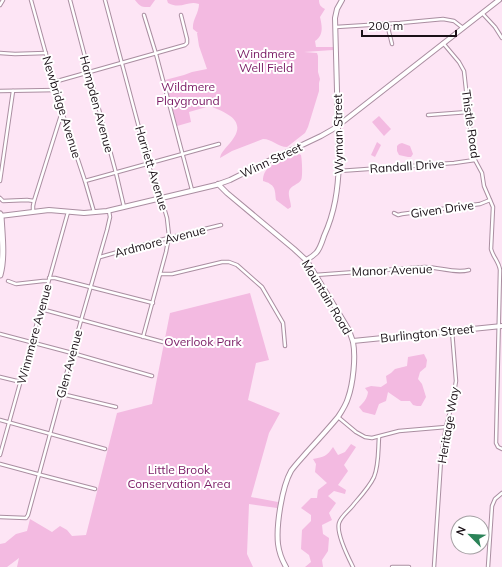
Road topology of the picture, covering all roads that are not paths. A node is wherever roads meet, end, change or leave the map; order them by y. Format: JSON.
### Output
{"nodes":[{"id":1,"x":3,"y":0,"type":"edge"},
{"id":2,"x":31,"y":0,"type":"edge"},
{"id":3,"x":70,"y":0,"type":"edge"},
{"id":4,"x":104,"y":0,"type":"edge"},
{"id":5,"x":342,"y":0,"type":"edge"},
{"id":6,"x":499,"y":0,"type":"edge"},
{"id":7,"x":0,"y":5,"type":"edge"},
{"id":8,"x":482,"y":13,"type":"junction"},
{"id":9,"x":144,"y":15,"type":"dead end"},
{"id":10,"x":181,"y":15,"type":"dead end"},
{"id":11,"x":387,"y":23,"type":"junction"},
{"id":12,"x":336,"y":27,"type":"junction"},
{"id":13,"x":463,"y":28,"type":"junction"},
{"id":14,"x":502,"y":38,"type":"edge"},
{"id":15,"x":443,"y":43,"type":"junction"},
{"id":16,"x":392,"y":44,"type":"dead end"},
{"id":17,"x":0,"y":53,"type":"edge"},
{"id":18,"x":46,"y":53,"type":"junction"},
{"id":19,"x":156,"y":54,"type":"junction"},
{"id":20,"x":122,"y":63,"type":"junction"},
{"id":21,"x":88,"y":72,"type":"junction"},
{"id":22,"x":54,"y":82,"type":"junction"},
{"id":23,"x":56,"y":90,"type":"junction"},
{"id":24,"x":13,"y":91,"type":"junction"},
{"id":25,"x":0,"y":92,"type":"edge"},
{"id":26,"x":62,"y":112,"type":"junction"},
{"id":27,"x":468,"y":112,"type":"junction"},
{"id":28,"x":428,"y":115,"type":"dead end"},
{"id":29,"x":338,"y":126,"type":"junction"},
{"id":30,"x":219,"y":144,"type":"dead end"},
{"id":31,"x":182,"y":154,"type":"junction"},
{"id":32,"x":475,"y":160,"type":"junction"},
{"id":33,"x":149,"y":164,"type":"junction"},
{"id":34,"x":339,"y":171,"type":"junction"},
{"id":35,"x":116,"y":173,"type":"junction"},
{"id":36,"x":0,"y":181,"type":"edge"},
{"id":37,"x":85,"y":181,"type":"junction"},
{"id":38,"x":218,"y":184,"type":"junction"},
{"id":39,"x":192,"y":191,"type":"junction"},
{"id":40,"x":0,"y":198,"type":"edge"},
{"id":41,"x":158,"y":199,"type":"junction"},
{"id":42,"x":490,"y":200,"type":"junction"},
{"id":43,"x":34,"y":202,"type":"junction"},
{"id":44,"x":125,"y":207,"type":"junction"},
{"id":45,"x":109,"y":211,"type":"junction"},
{"id":46,"x":33,"y":212,"type":"junction"},
{"id":47,"x":68,"y":212,"type":"junction"},
{"id":48,"x":94,"y":212,"type":"junction"},
{"id":49,"x":394,"y":213,"type":"dead end"},
{"id":50,"x":0,"y":215,"type":"edge"},
{"id":51,"x":221,"y":225,"type":"dead end"},
{"id":52,"x":168,"y":238,"type":"junction"},
{"id":53,"x":100,"y":257,"type":"junction"},
{"id":54,"x":306,"y":260,"type":"junction"},
{"id":55,"x":469,"y":270,"type":"dead end"},
{"id":56,"x":160,"y":274,"type":"junction"},
{"id":57,"x":315,"y":275,"type":"junction"},
{"id":58,"x":0,"y":276,"type":"edge"},
{"id":59,"x":49,"y":278,"type":"junction"},
{"id":60,"x":48,"y":281,"type":"junction"},
{"id":61,"x":8,"y":282,"type":"dead end"},
{"id":62,"x":91,"y":287,"type":"junction"},
{"id":63,"x":153,"y":303,"type":"junction"},
{"id":64,"x":41,"y":310,"type":"junction"},
{"id":65,"x":81,"y":320,"type":"junction"},
{"id":66,"x":501,"y":326,"type":"edge"},
{"id":67,"x":452,"y":331,"type":"junction"},
{"id":68,"x":0,"y":334,"type":"edge"},
{"id":69,"x":143,"y":337,"type":"junction"},
{"id":70,"x":353,"y":341,"type":"junction"},
{"id":71,"x":32,"y":342,"type":"junction"},
{"id":72,"x":163,"y":342,"type":"dead end"},
{"id":73,"x":285,"y":346,"type":"dead end"},
{"id":74,"x":72,"y":353,"type":"junction"},
{"id":75,"x":152,"y":376,"type":"dead end"},
{"id":76,"x":0,"y":377,"type":"edge"},
{"id":77,"x":21,"y":382,"type":"junction"},
{"id":78,"x":62,"y":394,"type":"junction"},
{"id":79,"x":116,"y":408,"type":"dead end"},
{"id":80,"x":338,"y":417,"type":"junction"},
{"id":81,"x":0,"y":420,"type":"edge"},
{"id":82,"x":10,"y":423,"type":"junction"},
{"id":83,"x":446,"y":427,"type":"junction"},
{"id":84,"x":51,"y":434,"type":"junction"},
{"id":85,"x":379,"y":437,"type":"junction"},
{"id":86,"x":105,"y":449,"type":"dead end"},
{"id":87,"x":502,"y":449,"type":"edge"},
{"id":88,"x":0,"y":455,"type":"edge"},
{"id":89,"x":0,"y":464,"type":"edge"},
{"id":90,"x":39,"y":475,"type":"junction"},
{"id":91,"x":95,"y":489,"type":"dead end"},
{"id":92,"x":502,"y":493,"type":"edge"},
{"id":93,"x":0,"y":517,"type":"edge"},
{"id":94,"x":286,"y":567,"type":"edge"},
{"id":95,"x":352,"y":567,"type":"edge"},
{"id":96,"x":392,"y":567,"type":"edge"},
{"id":97,"x":408,"y":567,"type":"edge"},
{"id":98,"x":434,"y":567,"type":"edge"},
{"id":99,"x":488,"y":567,"type":"edge"}],
"edges":[{"from":1,"to":7,"type":"street"},
{"from":2,"to":18,"type":"street","name":"Newbridge Avenue"},
{"from":3,"to":21,"type":"street","name":"Hampden Avenue"},
{"from":4,"to":20,"type":"street","name":"Harriett Avenue"},
{"from":5,"to":12,"type":"street","name":"Wyman Street"},
{"from":6,"to":8,"type":"street","name":"Winn Street"},
{"from":8,"to":13,"type":"street","name":"Winn Street"},
{"from":8,"to":14,"type":"street"},
{"from":9,"to":19,"type":"street"},
{"from":10,"to":19,"type":"street"},
{"from":11,"to":12,"type":"street"},
{"from":11,"to":13,"type":"street"},
{"from":11,"to":16,"type":"street"},
{"from":12,"to":29,"type":"street","name":"Wyman Street"},
{"from":13,"to":15,"type":"street","name":"Winn Street"},
{"from":15,"to":27,"type":"street","name":"Thistle Road"},
{"from":15,"to":29,"type":"street","name":"Winn Street"},
{"from":17,"to":18,"type":"street"},
{"from":18,"to":22,"type":"street","name":"Newbridge Avenue"},
{"from":19,"to":20,"type":"street"},
{"from":19,"to":31,"type":"street"},
{"from":20,"to":21,"type":"street"},
{"from":20,"to":33,"type":"street","name":"Harriett Avenue"},
{"from":21,"to":22,"type":"street"},
{"from":21,"to":35,"type":"street","name":"Hampden Avenue"},
{"from":22,"to":23,"type":"street","name":"Newbridge Avenue"},
{"from":23,"to":24,"type":"street"},
{"from":23,"to":26,"type":"street","name":"Newbridge Avenue"},
{"from":24,"to":25,"type":"street"},
{"from":24,"to":36,"type":"street"},
{"from":26,"to":37,"type":"street","name":"Newbridge Avenue"},
{"from":26,"to":43,"type":"street"},
{"from":27,"to":28,"type":"street"},
{"from":27,"to":32,"type":"street","name":"Thistle Road"},
{"from":29,"to":34,"type":"street","name":"Wyman Street"},
{"from":29,"to":38,"type":"street","name":"Winn Street"},
{"from":30,"to":31,"type":"street"},
{"from":31,"to":33,"type":"street"},
{"from":31,"to":39,"type":"street"},
{"from":32,"to":34,"type":"street","name":"Randall Drive"},
{"from":32,"to":42,"type":"street","name":"Thistle Road"},
{"from":33,"to":35,"type":"street"},
{"from":33,"to":41,"type":"street","name":"Harriett Avenue"},
{"from":34,"to":54,"type":"street","name":"Wyman Street"},
{"from":35,"to":37,"type":"street"},
{"from":35,"to":44,"type":"street","name":"Hampden Avenue"},
{"from":37,"to":48,"type":"street","name":"Newbridge Avenue"},
{"from":38,"to":39,"type":"street","name":"Winn Street"},
{"from":38,"to":54,"type":"street","name":"Mountain Road"},
{"from":39,"to":41,"type":"street","name":"Winn Street"},
{"from":40,"to":43,"type":"street"},
{"from":41,"to":44,"type":"street","name":"Winn Street"},
{"from":41,"to":52,"type":"street","name":"Harriett Avenue"},
{"from":42,"to":49,"type":"street","name":"Given Drive"},
{"from":42,"to":66,"type":"street","name":"Thistle Road"},
{"from":43,"to":46,"type":"street"},
{"from":44,"to":45,"type":"street","name":"Winn Street"},
{"from":45,"to":48,"type":"street","name":"Winn Street"},
{"from":45,"to":53,"type":"street","name":"Glen Avenue"},
{"from":46,"to":47,"type":"street","name":"Winn Street"},
{"from":46,"to":50,"type":"street","name":"Winn Street"},
{"from":47,"to":48,"type":"street","name":"Winn Street"},
{"from":47,"to":59,"type":"street","name":"Winnmere Avenue"},
{"from":50,"to":58,"type":"highway"},
{"from":51,"to":52,"type":"street","name":"Ardmore Avenue"},
{"from":52,"to":53,"type":"street","name":"Ardmore Avenue"},
{"from":52,"to":56,"type":"street","name":"Harriett Avenue"},
{"from":53,"to":62,"type":"street","name":"Glen Avenue"},
{"from":54,"to":57,"type":"street","name":"Mountain Road"},
{"from":55,"to":57,"type":"street","name":"Manor Avenue"},
{"from":56,"to":63,"type":"street","name":"Harriett Avenue"},
{"from":56,"to":73,"type":"street"},
{"from":57,"to":70,"type":"street","name":"Mountain Road"},
{"from":59,"to":60,"type":"street","name":"Winnmere Avenue"},
{"from":59,"to":62,"type":"street"},
{"from":60,"to":61,"type":"street"},
{"from":60,"to":64,"type":"street","name":"Winnmere Avenue"},
{"from":62,"to":63,"type":"street"},
{"from":62,"to":65,"type":"street","name":"Glen Avenue"},
{"from":63,"to":69,"type":"street","name":"Harriett Avenue"},
{"from":64,"to":65,"type":"street"},
{"from":64,"to":71,"type":"street","name":"Winnmere Avenue"},
{"from":65,"to":69,"type":"street"},
{"from":65,"to":74,"type":"street","name":"Glen Avenue"},
{"from":66,"to":67,"type":"street","name":"Burlington Street"},
{"from":66,"to":87,"type":"street","name":"Thistle Road"},
{"from":67,"to":70,"type":"street","name":"Burlington Street"},
{"from":67,"to":83,"type":"street","name":"Heritage Way"},
{"from":68,"to":71,"type":"street"},
{"from":69,"to":72,"type":"street"},
{"from":70,"to":80,"type":"street","name":"Mountain Road"},
{"from":71,"to":74,"type":"street"},
{"from":71,"to":77,"type":"street","name":"Winnmere Avenue"},
{"from":74,"to":75,"type":"street"},
{"from":74,"to":78,"type":"street","name":"Glen Avenue"},
{"from":76,"to":77,"type":"street"},
{"from":77,"to":82,"type":"street","name":"Winnmere Avenue"},
{"from":78,"to":79,"type":"street"},
{"from":78,"to":84,"type":"street","name":"Glen Avenue"},
{"from":80,"to":85,"type":"street"},
{"from":80,"to":94,"type":"street","name":"Mountain Road"},
{"from":81,"to":82,"type":"street"},
{"from":82,"to":84,"type":"street"},
{"from":82,"to":88,"type":"street","name":"Winnmere Avenue"},
{"from":83,"to":85,"type":"street"},
{"from":83,"to":98,"type":"street","name":"Heritage Way"},
{"from":84,"to":86,"type":"street"},
{"from":84,"to":90,"type":"street","name":"Glen Avenue"},
{"from":85,"to":95,"type":"street"},
{"from":89,"to":90,"type":"street"},
{"from":90,"to":91,"type":"street"},
{"from":90,"to":93,"type":"street","name":"Glen Avenue"},
{"from":92,"to":99,"type":"street"},
{"from":96,"to":97,"type":"street"}]}
